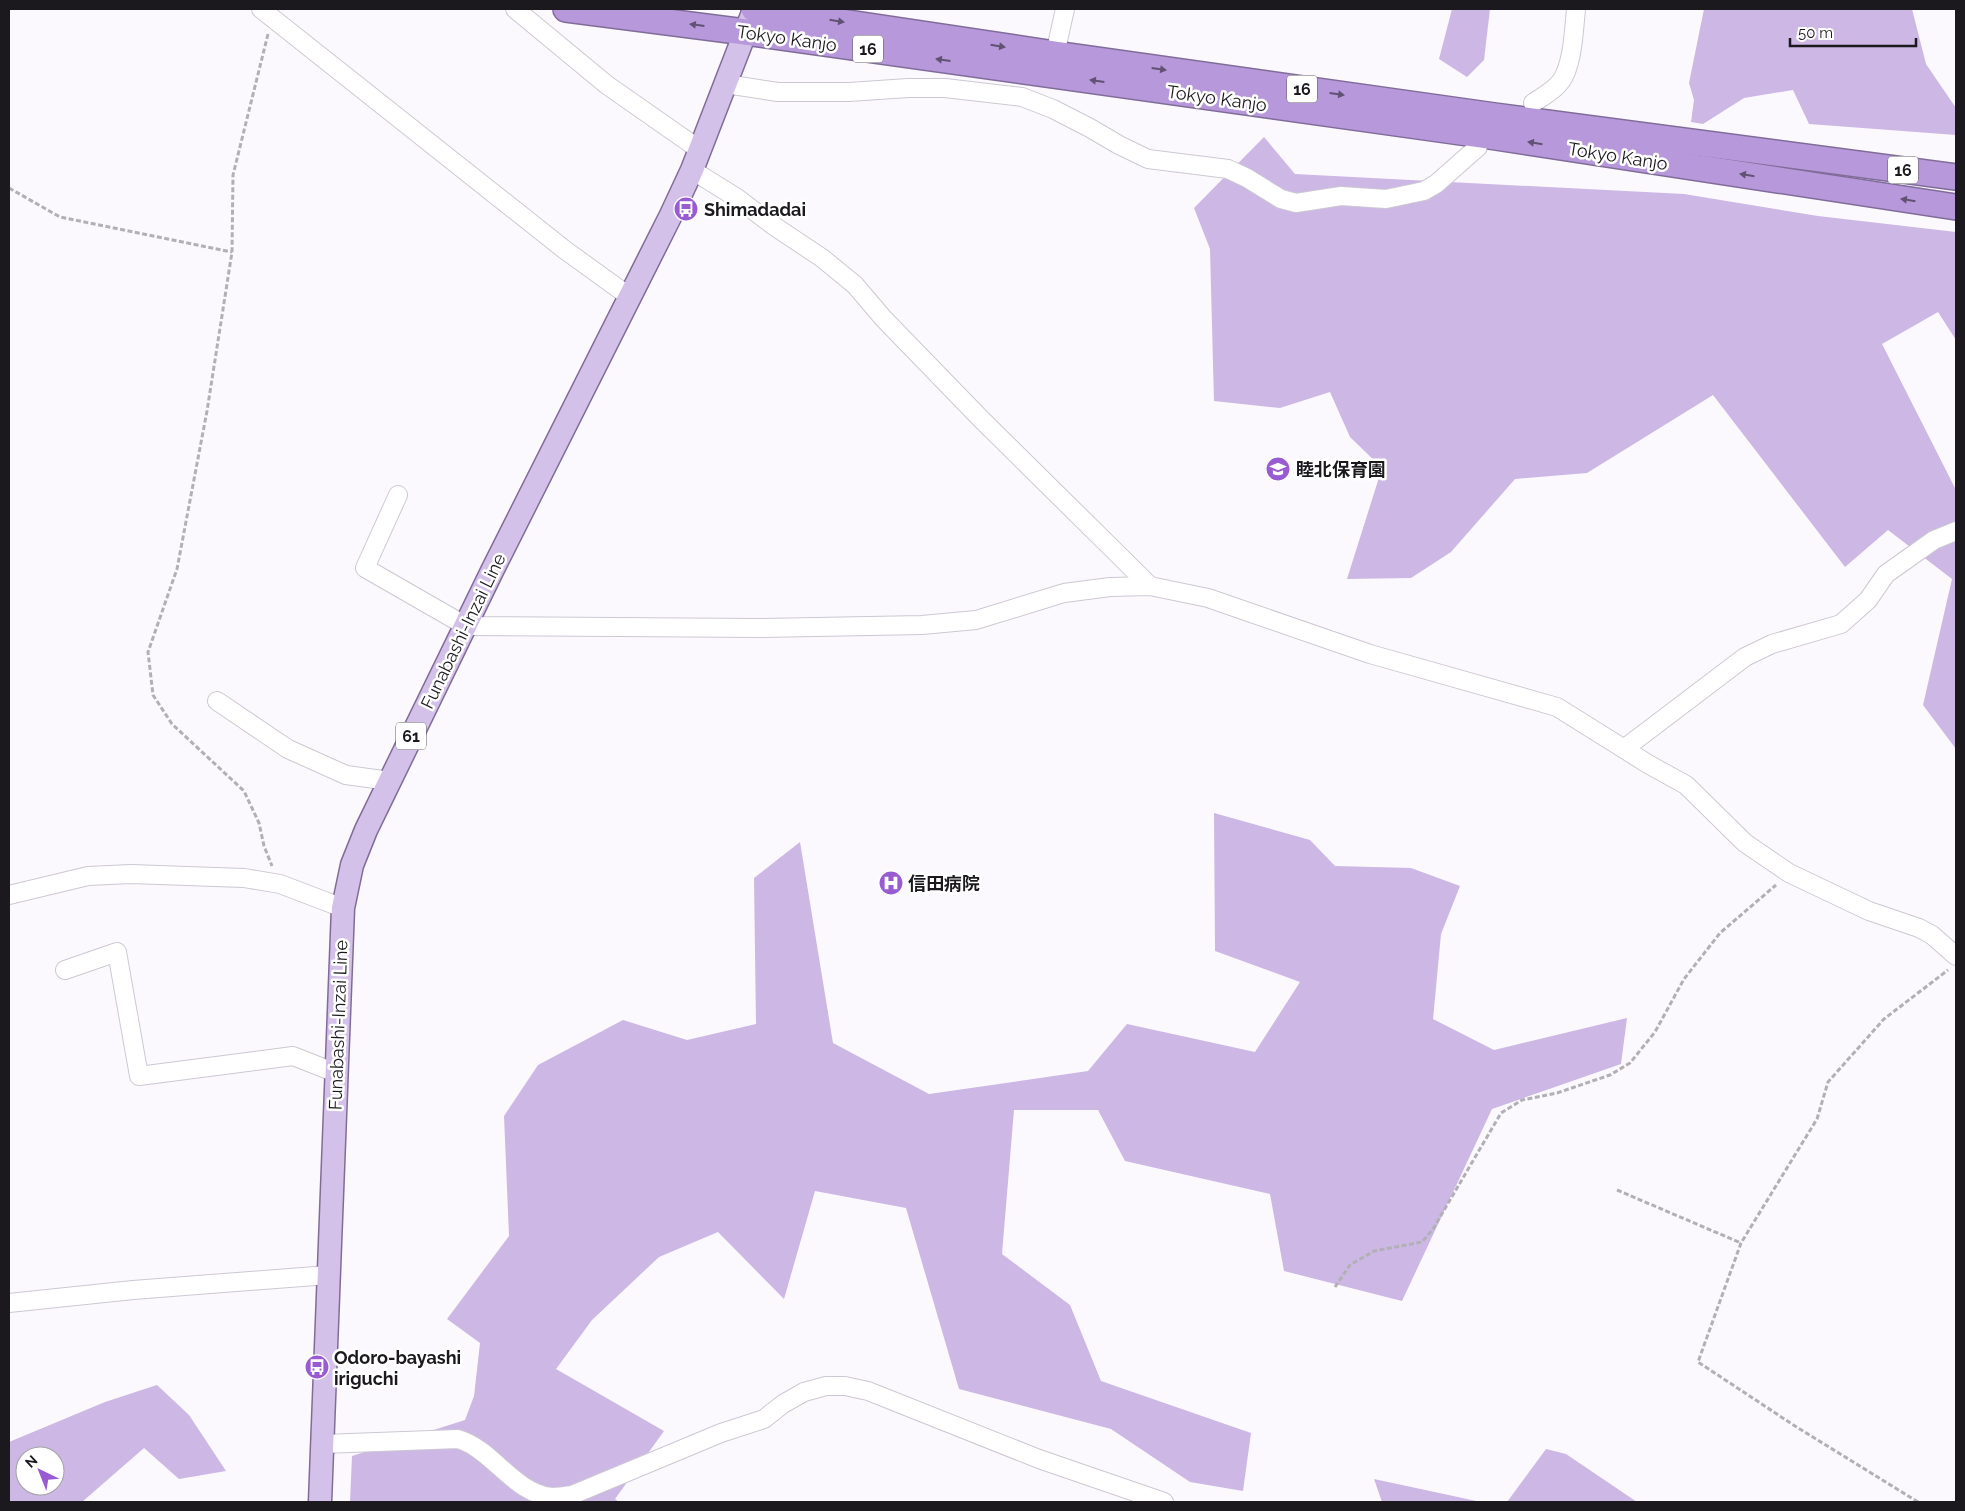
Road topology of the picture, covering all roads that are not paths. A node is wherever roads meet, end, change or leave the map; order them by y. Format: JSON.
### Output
{"nodes":[{"id":1,"x":515,"y":9,"type":"edge"},
{"id":2,"x":566,"y":9,"type":"edge"},
{"id":3,"x":754,"y":9,"type":"edge"},
{"id":4,"x":1065,"y":9,"type":"edge"},
{"id":5,"x":1576,"y":9,"type":"edge"},
{"id":6,"x":267,"y":13,"type":"edge"},
{"id":7,"x":745,"y":32,"type":"junction"},
{"id":8,"x":1056,"y":54,"type":"junction"},
{"id":9,"x":726,"y":84,"type":"junction"},
{"id":10,"x":1534,"y":102,"type":"dead end"},
{"id":11,"x":1478,"y":147,"type":"dead end"},
{"id":12,"x":696,"y":160,"type":"junction"},
{"id":13,"x":1956,"y":177,"type":"edge"},
{"id":14,"x":1956,"y":207,"type":"edge"},
{"id":15,"x":630,"y":297,"type":"junction"},
{"id":16,"x":398,"y":496,"type":"dead end"},
{"id":17,"x":1956,"y":531,"type":"edge"},
{"id":18,"x":1150,"y":586,"type":"junction"},
{"id":19,"x":466,"y":626,"type":"junction"},
{"id":20,"x":218,"y":701,"type":"dead end"},
{"id":21,"x":1625,"y":748,"type":"junction"},
{"id":22,"x":390,"y":781,"type":"junction"},
{"id":23,"x":9,"y":895,"type":"edge"},
{"id":24,"x":343,"y":908,"type":"junction"},
{"id":25,"x":1953,"y":963,"type":"edge"},
{"id":26,"x":65,"y":970,"type":"dead end"},
{"id":27,"x":336,"y":1073,"type":"junction"},
{"id":28,"x":328,"y":1275,"type":"junction"},
{"id":29,"x":9,"y":1303,"type":"edge"},
{"id":30,"x":323,"y":1444,"type":"junction"},
{"id":31,"x":320,"y":1502,"type":"edge"},
{"id":32,"x":1164,"y":1502,"type":"edge"}],
"edges":[{"from":1,"to":12,"type":"street"},
{"from":7,"to":2,"type":"highway","name":"Tokyo Kanjo","number":"16","one_way":true},
{"from":3,"to":7,"type":"main road","name":"Funabashi-Inzai Line","number":"61"},
{"from":3,"to":8,"type":"highway","name":"Tokyo Kanjo","number":"16","one_way":true},
{"from":4,"to":8,"type":"street"},
{"from":5,"to":10,"type":"street"},
{"from":6,"to":15,"type":"street"},
{"from":7,"to":9,"type":"main road","name":"Funabashi-Inzai Line","number":"61"},
{"from":14,"to":7,"type":"highway","name":"Tokyo Kanjo","number":"16","one_way":true},
{"from":8,"to":13,"type":"highway","name":"Tokyo Kanjo","number":"16","one_way":true},
{"from":9,"to":11,"type":"street"},
{"from":9,"to":12,"type":"main road","name":"Funabashi-Inzai Line","number":"61"},
{"from":12,"to":15,"type":"main road","name":"Funabashi-Inzai Line","number":"61"},
{"from":12,"to":18,"type":"street"},
{"from":15,"to":19,"type":"main road","name":"Funabashi-Inzai Line","number":"61"},
{"from":16,"to":19,"type":"street"},
{"from":17,"to":21,"type":"street"},
{"from":18,"to":19,"type":"street"},
{"from":18,"to":21,"type":"street"},
{"from":19,"to":22,"type":"main road","name":"Funabashi-Inzai Line","number":"61"},
{"from":20,"to":22,"type":"street"},
{"from":21,"to":25,"type":"street"},
{"from":22,"to":24,"type":"main road","name":"Funabashi-Inzai Line","number":"61"},
{"from":23,"to":24,"type":"street"},
{"from":24,"to":27,"type":"main road","name":"Funabashi-Inzai Line","number":"61"},
{"from":26,"to":27,"type":"street"},
{"from":27,"to":28,"type":"main road","name":"Funabashi-Inzai Line","number":"61"},
{"from":28,"to":29,"type":"street"},
{"from":28,"to":30,"type":"main road","name":"Funabashi-Inzai Line","number":"61"},
{"from":30,"to":31,"type":"main road","name":"Funabashi-Inzai Line","number":"61"},
{"from":30,"to":32,"type":"street"}]}
